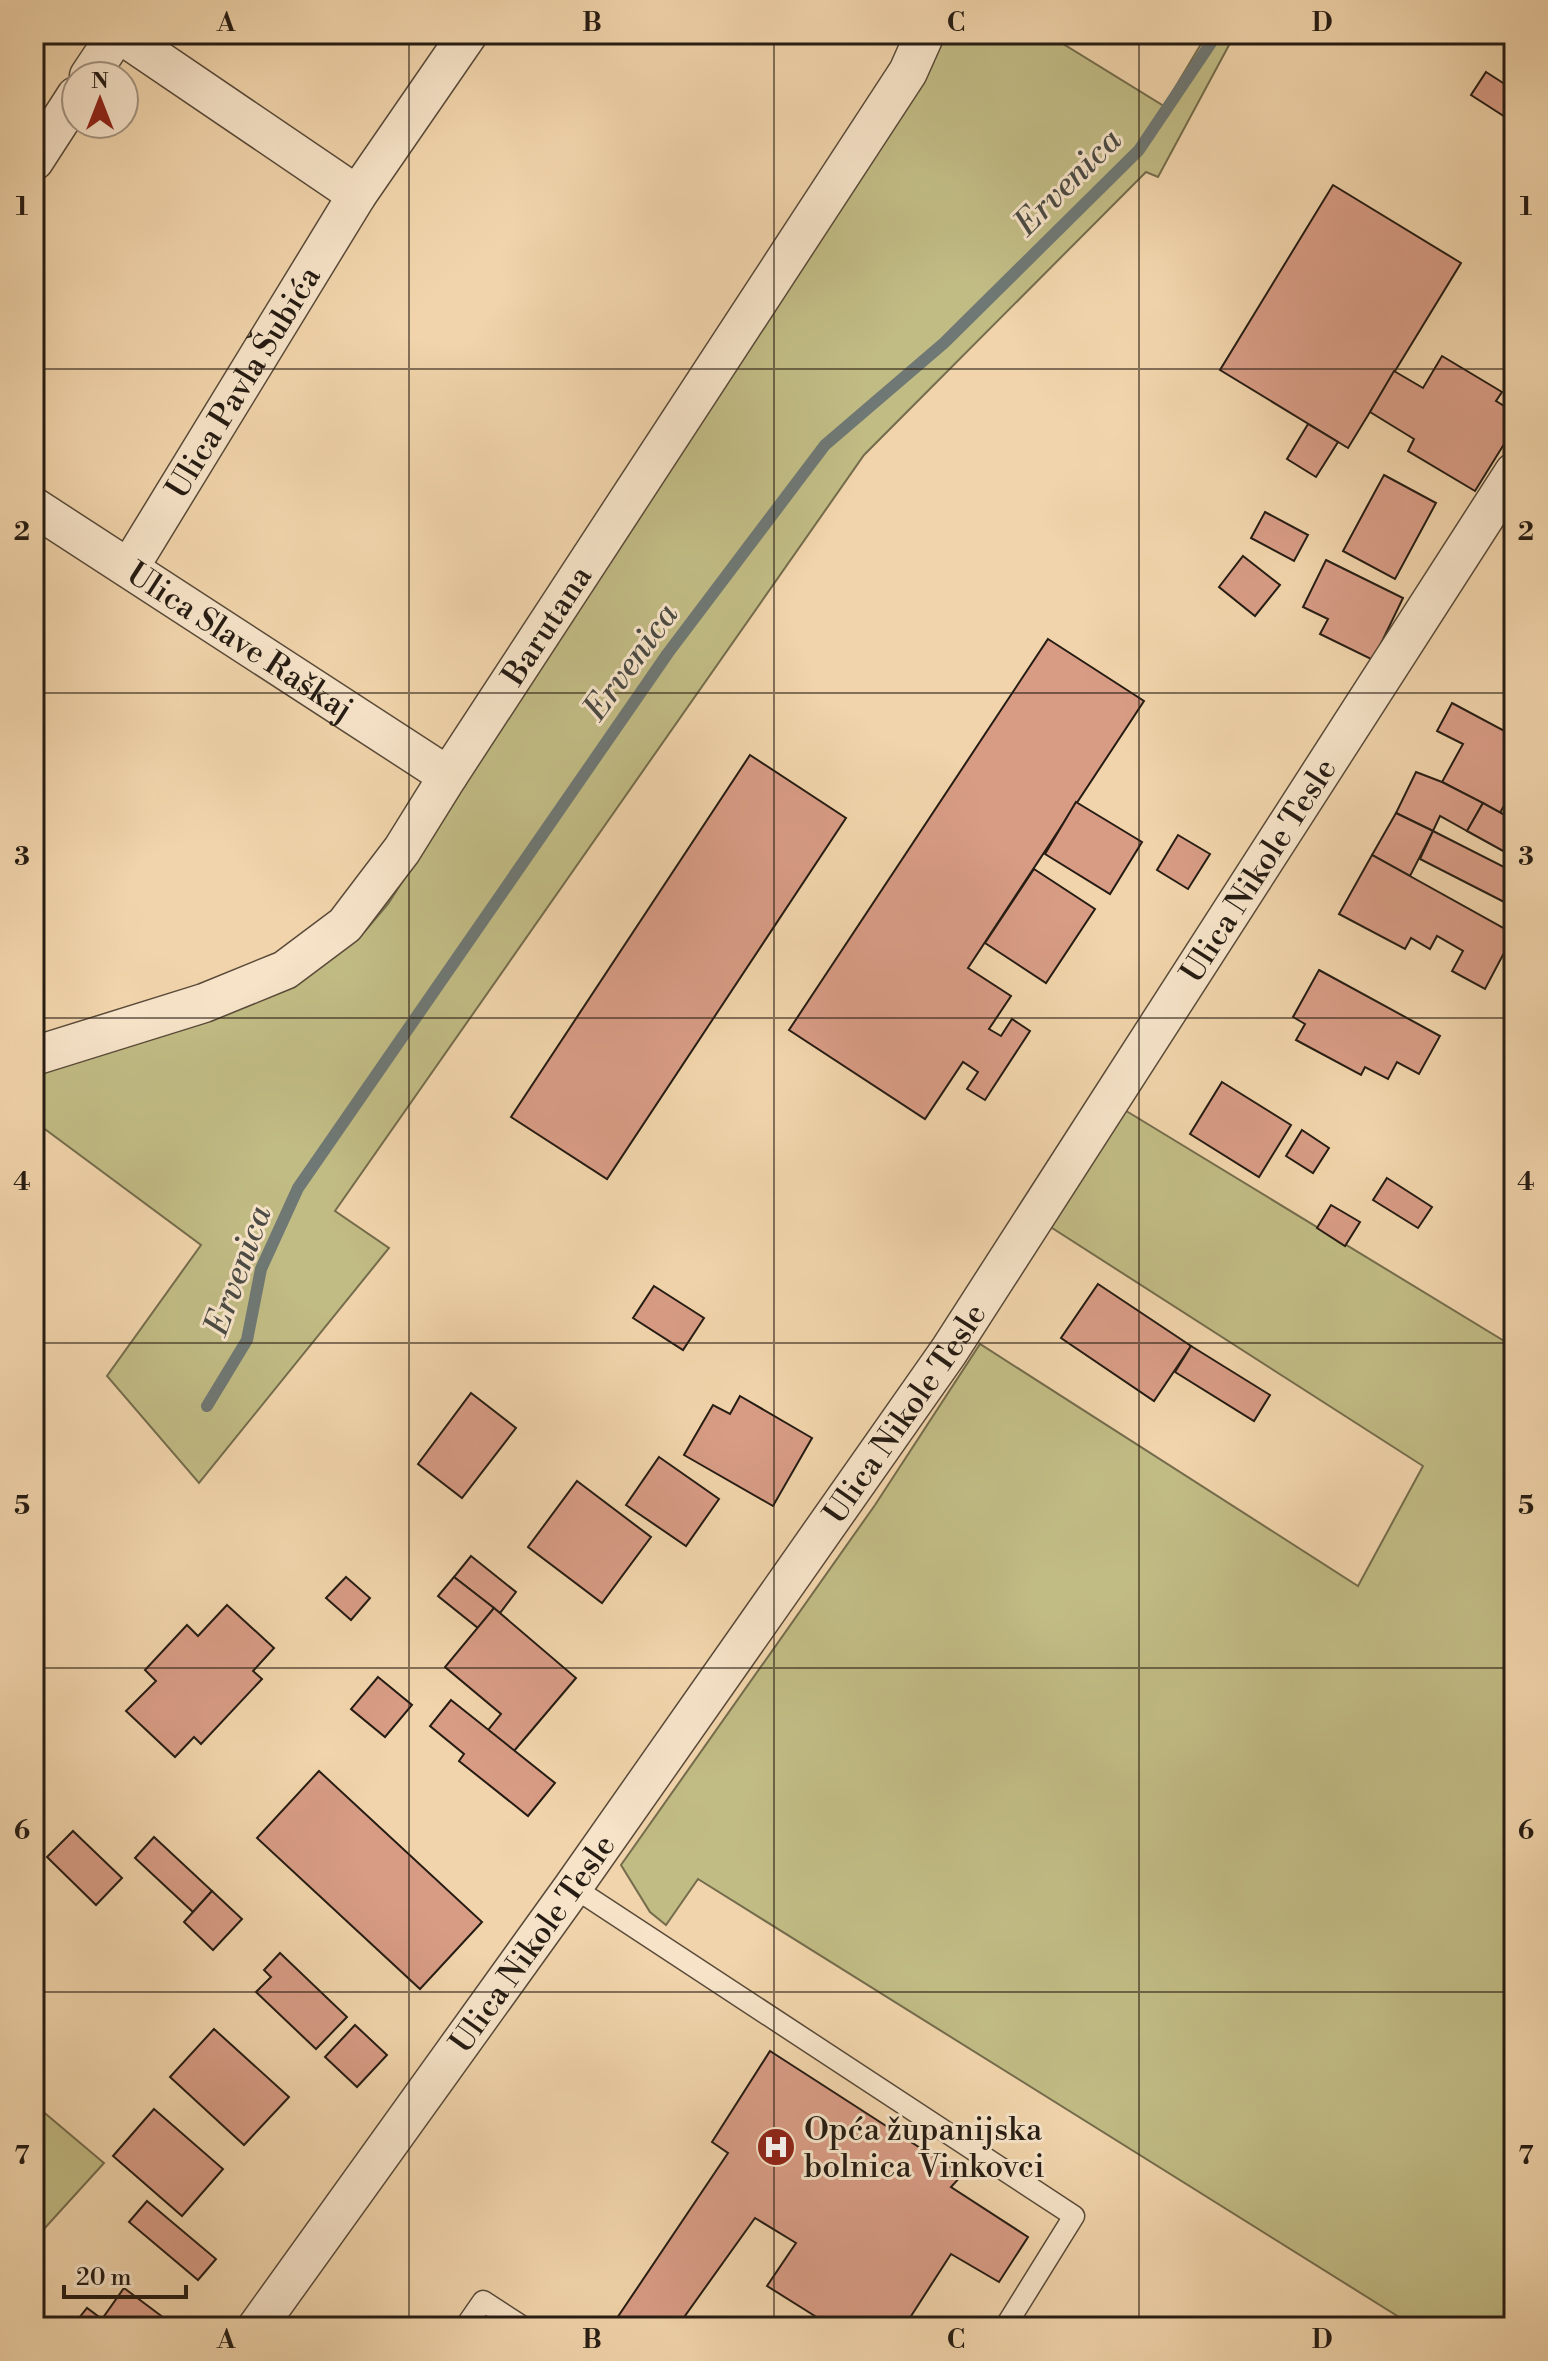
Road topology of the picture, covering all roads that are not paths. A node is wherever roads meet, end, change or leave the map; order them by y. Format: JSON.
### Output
{"nodes":[{"id":1,"x":118,"y":34,"type":"edge"},
{"id":2,"x":468,"y":34,"type":"edge"},
{"id":3,"x":925,"y":34,"type":"edge"},
{"id":4,"x":100,"y":60,"type":"edge"},
{"id":5,"x":60,"y":121,"type":"edge"},
{"id":6,"x":34,"y":161,"type":"edge"},
{"id":7,"x":357,"y":195,"type":"junction"},
{"id":8,"x":1514,"y":472,"type":"edge"},
{"id":9,"x":34,"y":507,"type":"edge"},
{"id":10,"x":129,"y":568,"type":"junction"},
{"id":11,"x":448,"y":776,"type":"junction"},
{"id":12,"x":34,"y":1056,"type":"edge"},
{"id":13,"x":573,"y":1887,"type":"junction"},
{"id":14,"x":257,"y":2327,"type":"edge"},
{"id":15,"x":465,"y":2327,"type":"edge"},
{"id":16,"x":523,"y":2327,"type":"edge"},
{"id":17,"x":1005,"y":2327,"type":"edge"}],
"edges":[{"from":1,"to":4,"type":"street"},
{"from":1,"to":7,"type":"street"},
{"from":2,"to":7,"type":"street","name":"Ulica Pavla Šubića"},
{"from":3,"to":11,"type":"street","name":"Barutana"},
{"from":5,"to":6,"type":"street"},
{"from":7,"to":10,"type":"street","name":"Ulica Pavla Šubića"},
{"from":8,"to":13,"type":"street","name":"Ulica Nikole Tesle"},
{"from":9,"to":10,"type":"street","name":"Ulica Slave Raškaj"},
{"from":10,"to":11,"type":"street","name":"Ulica Slave Raškaj"},
{"from":11,"to":12,"type":"street","name":"Barutana"},
{"from":13,"to":14,"type":"street","name":"Ulica Nikole Tesle"},
{"from":13,"to":17,"type":"lane"},
{"from":15,"to":16,"type":"lane"}]}
